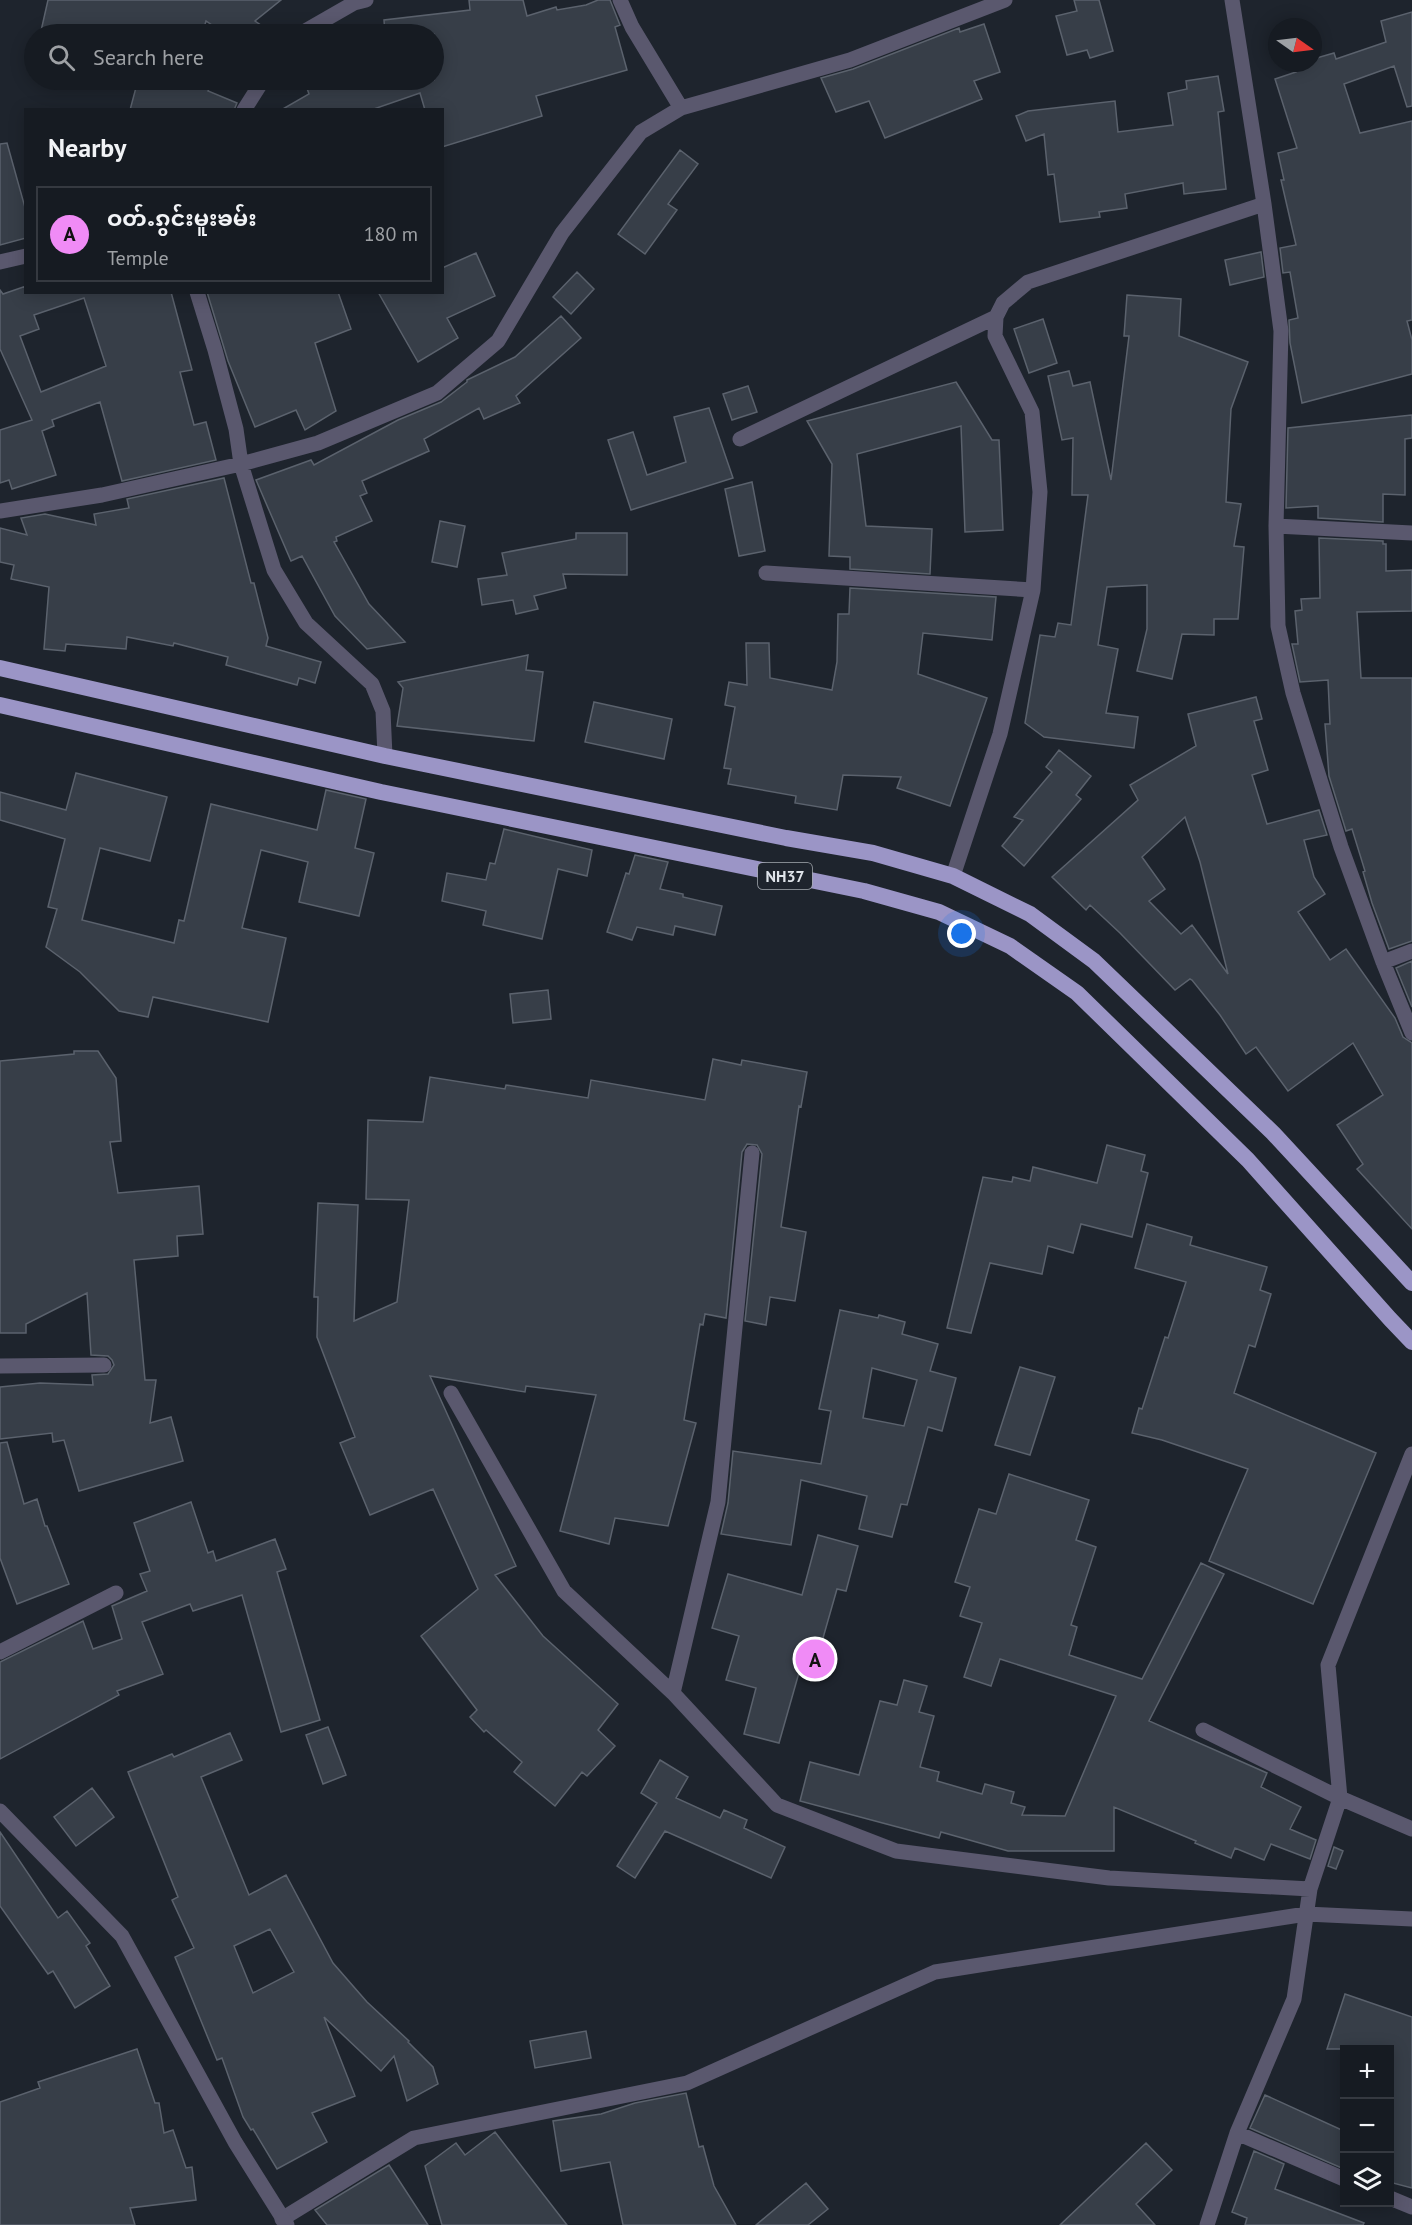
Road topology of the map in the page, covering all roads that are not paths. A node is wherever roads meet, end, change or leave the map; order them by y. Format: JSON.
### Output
{"nodes":[{"id":1,"x":620,"y":0,"type":"edge"},
{"id":2,"x":1005,"y":0,"type":"edge"},
{"id":3,"x":1232,"y":0,"type":"edge"},
{"id":4,"x":359,"y":1,"type":"edge"},
{"id":5,"x":318,"y":24,"type":"edge"},
{"id":6,"x":257,"y":90,"type":"edge"},
{"id":7,"x":245,"y":108,"type":"edge"},
{"id":8,"x":681,"y":108,"type":"junction"},
{"id":9,"x":1264,"y":204,"type":"junction"},
{"id":10,"x":24,"y":256,"type":"edge"},
{"id":11,"x":0,"y":262,"type":"edge"},
{"id":12,"x":198,"y":294,"type":"edge"},
{"id":13,"x":996,"y":317,"type":"junction"},
{"id":14,"x":740,"y":439,"type":"dead end"},
{"id":15,"x":241,"y":465,"type":"junction"},
{"id":16,"x":0,"y":511,"type":"edge"},
{"id":17,"x":1276,"y":525,"type":"junction"},
{"id":18,"x":1412,"y":532,"type":"edge"},
{"id":19,"x":766,"y":573,"type":"dead end"},
{"id":20,"x":1032,"y":590,"type":"junction"},
{"id":21,"x":0,"y":668,"type":"edge"},
{"id":22,"x":0,"y":705,"type":"edge"},
{"id":23,"x":385,"y":756,"type":"junction"},
{"id":24,"x":953,"y":876,"type":"junction"},
{"id":25,"x":1412,"y":951,"type":"edge"},
{"id":26,"x":1383,"y":962,"type":"junction"},
{"id":27,"x":1412,"y":1033,"type":"edge"},
{"id":28,"x":752,"y":1154,"type":"dead end"},
{"id":29,"x":1412,"y":1283,"type":"edge"},
{"id":30,"x":1412,"y":1341,"type":"edge"},
{"id":31,"x":104,"y":1365,"type":"dead end"},
{"id":32,"x":0,"y":1366,"type":"edge"},
{"id":33,"x":451,"y":1393,"type":"dead end"},
{"id":34,"x":1412,"y":1454,"type":"edge"},
{"id":35,"x":116,"y":1593,"type":"dead end"},
{"id":36,"x":0,"y":1652,"type":"edge"},
{"id":37,"x":673,"y":1693,"type":"junction"},
{"id":38,"x":1203,"y":1730,"type":"dead end"},
{"id":39,"x":1340,"y":1798,"type":"junction"},
{"id":40,"x":0,"y":1811,"type":"edge"},
{"id":41,"x":1412,"y":1829,"type":"edge"},
{"id":42,"x":1310,"y":1889,"type":"junction"},
{"id":43,"x":1306,"y":1914,"type":"junction"},
{"id":44,"x":1412,"y":1919,"type":"edge"},
{"id":45,"x":1237,"y":2133,"type":"junction"},
{"id":46,"x":1340,"y":2177,"type":"edge"},
{"id":47,"x":1394,"y":2200,"type":"edge"},
{"id":48,"x":1412,"y":2207,"type":"edge"},
{"id":49,"x":284,"y":2222,"type":"edge"},
{"id":50,"x":1207,"y":2225,"type":"edge"}],
"edges":[{"from":1,"to":8,"type":"street"},
{"from":2,"to":8,"type":"street"},
{"from":3,"to":9,"type":"street"},
{"from":4,"to":5,"type":"street"},
{"from":6,"to":7,"type":"street"},
{"from":8,"to":15,"type":"street"},
{"from":9,"to":13,"type":"street"},
{"from":9,"to":17,"type":"street"},
{"from":10,"to":11,"type":"street"},
{"from":12,"to":15,"type":"street"},
{"from":13,"to":14,"type":"street"},
{"from":13,"to":20,"type":"street"},
{"from":15,"to":16,"type":"street"},
{"from":15,"to":23,"type":"street"},
{"from":17,"to":18,"type":"street"},
{"from":17,"to":26,"type":"street"},
{"from":19,"to":20,"type":"street"},
{"from":20,"to":24,"type":"street"},
{"from":21,"to":23,"type":"highway","number":"NH37"},
{"from":22,"to":30,"type":"highway","number":"NH37"},
{"from":23,"to":24,"type":"highway","number":"NH37"},
{"from":24,"to":29,"type":"highway","number":"NH37"},
{"from":25,"to":26,"type":"street"},
{"from":26,"to":27,"type":"street"},
{"from":28,"to":37,"type":"street"},
{"from":31,"to":32,"type":"street"},
{"from":33,"to":37,"type":"street"},
{"from":34,"to":39,"type":"street"},
{"from":35,"to":36,"type":"street"},
{"from":37,"to":42,"type":"street"},
{"from":38,"to":39,"type":"street"},
{"from":39,"to":41,"type":"street"},
{"from":39,"to":42,"type":"street"},
{"from":40,"to":49,"type":"street"},
{"from":42,"to":43,"type":"street"},
{"from":43,"to":44,"type":"street"},
{"from":43,"to":45,"type":"street"},
{"from":43,"to":49,"type":"street"},
{"from":45,"to":46,"type":"street"},
{"from":45,"to":50,"type":"street"},
{"from":47,"to":48,"type":"street"}]}
